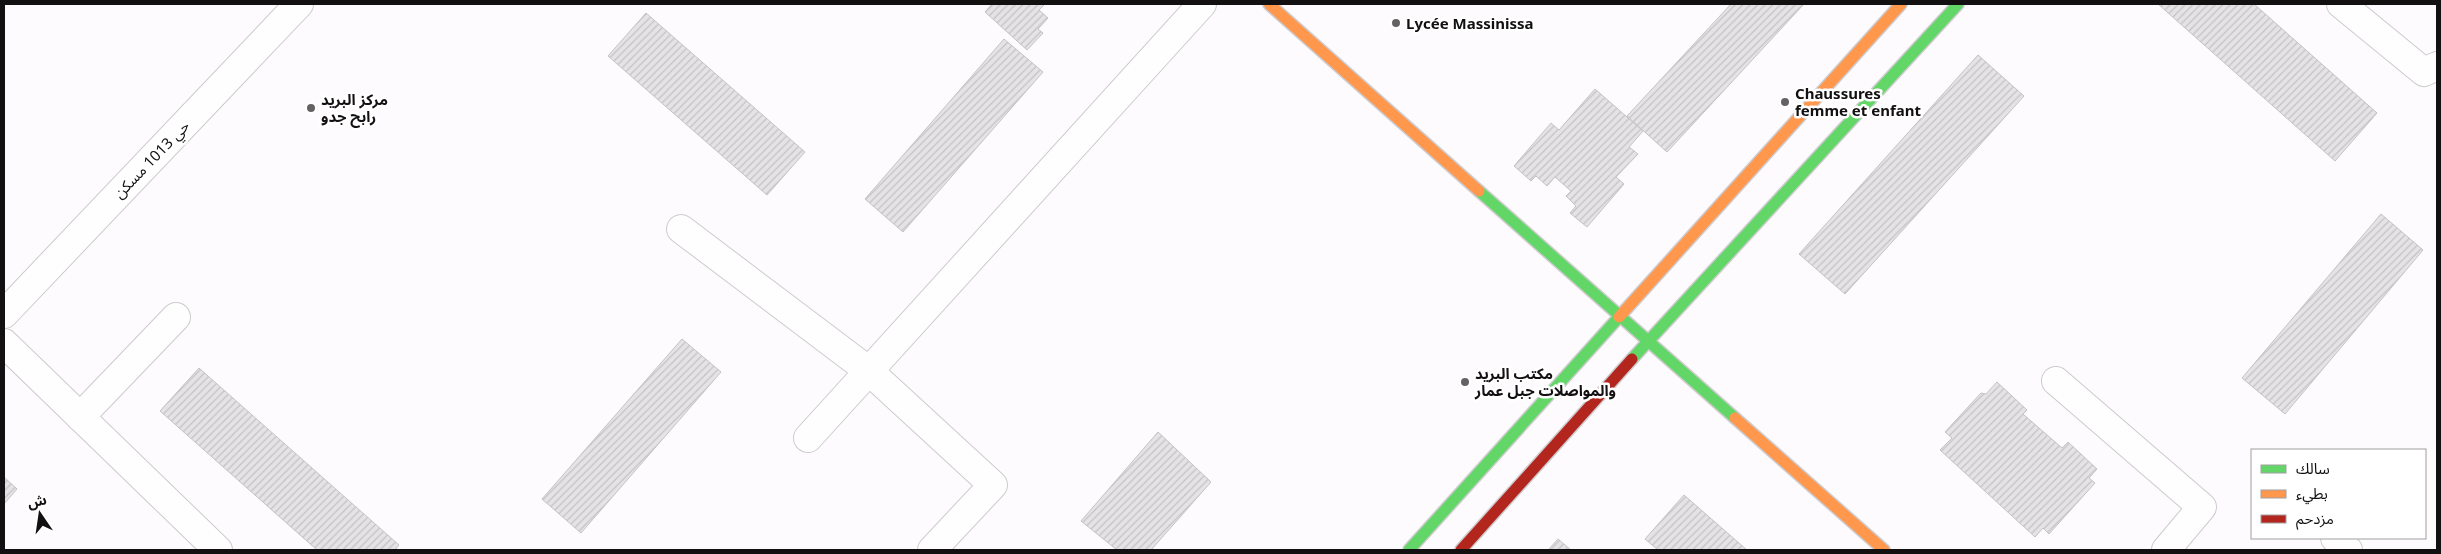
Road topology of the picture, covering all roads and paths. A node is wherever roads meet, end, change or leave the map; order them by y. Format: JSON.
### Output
{"nodes":[{"id":1,"x":299,"y":4,"type":"edge"},
{"id":2,"x":1202,"y":4,"type":"edge"},
{"id":3,"x":1269,"y":4,"type":"edge"},
{"id":4,"x":1901,"y":4,"type":"edge"},
{"id":5,"x":1958,"y":4,"type":"edge"},
{"id":6,"x":2341,"y":4,"type":"edge"},
{"id":7,"x":2437,"y":66,"type":"edge"},
{"id":8,"x":681,"y":229,"type":"dead end"},
{"id":9,"x":4,"y":314,"type":"edge"},
{"id":10,"x":1621,"y":314,"type":"junction"},
{"id":11,"x":176,"y":317,"type":"dead end"},
{"id":12,"x":1650,"y":340,"type":"junction"},
{"id":13,"x":4,"y":343,"type":"edge"},
{"id":14,"x":869,"y":371,"type":"junction"},
{"id":15,"x":2056,"y":380,"type":"dead end"},
{"id":16,"x":80,"y":417,"type":"junction"},
{"id":17,"x":808,"y":438,"type":"dead end"},
{"id":18,"x":2336,"y":539,"type":"edge"},
{"id":19,"x":218,"y":550,"type":"edge"},
{"id":20,"x":932,"y":550,"type":"edge"},
{"id":21,"x":1409,"y":550,"type":"edge"},
{"id":22,"x":1461,"y":550,"type":"edge"},
{"id":23,"x":1884,"y":550,"type":"edge"},
{"id":24,"x":2166,"y":550,"type":"edge"},
{"id":25,"x":2348,"y":550,"type":"edge"}],
"edges":[{"from":1,"to":9,"type":"street","name":"حي 1013 مسكن"},
{"from":2,"to":14,"type":"street"},
{"from":3,"to":10,"type":"main road"},
{"from":4,"to":10,"type":"main road"},
{"from":5,"to":12,"type":"main road"},
{"from":6,"to":7,"type":"street"},
{"from":8,"to":14,"type":"street"},
{"from":10,"to":12,"type":"main road"},
{"from":10,"to":21,"type":"main road"},
{"from":11,"to":16,"type":"street"},
{"from":12,"to":22,"type":"main road"},
{"from":12,"to":23,"type":"main road"},
{"from":13,"to":16,"type":"street"},
{"from":14,"to":17,"type":"street"},
{"from":14,"to":20,"type":"street"},
{"from":15,"to":24,"type":"street"},
{"from":16,"to":19,"type":"street"},
{"from":18,"to":25,"type":"street"}]}
